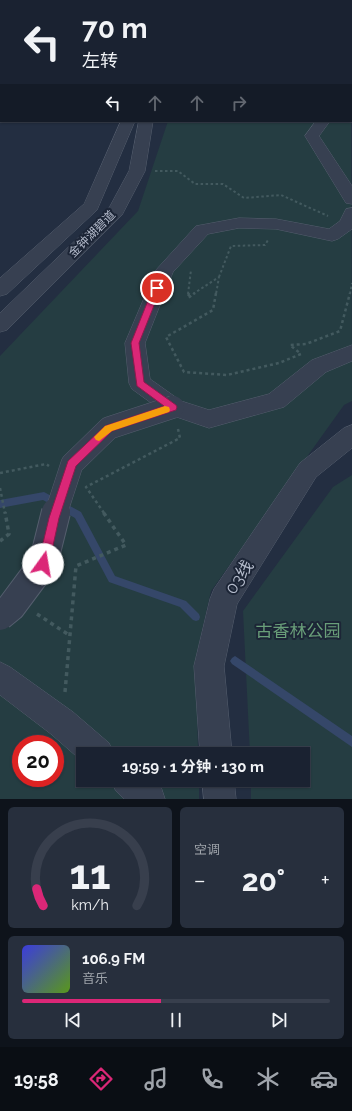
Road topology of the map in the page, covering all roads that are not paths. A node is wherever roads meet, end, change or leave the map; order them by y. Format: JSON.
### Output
{"nodes":[{"id":1,"x":128,"y":122,"type":"edge"},
{"id":2,"x":146,"y":122,"type":"edge"},
{"id":3,"x":322,"y":122,"type":"edge"},
{"id":4,"x":352,"y":199,"type":"edge"},
{"id":5,"x":350,"y":222,"type":"edge"},
{"id":6,"x":0,"y":289,"type":"edge"},
{"id":7,"x":0,"y":325,"type":"edge"},
{"id":8,"x":352,"y":353,"type":"edge"},
{"id":9,"x":173,"y":407,"type":"junction"},
{"id":10,"x":352,"y":434,"type":"edge"},
{"id":11,"x":0,"y":616,"type":"edge"},
{"id":12,"x":0,"y":677,"type":"edge"},
{"id":13,"x":90,"y":747,"type":"edge"},
{"id":14,"x":215,"y":747,"type":"edge"},
{"id":15,"x":135,"y":787,"type":"edge"},
{"id":16,"x":219,"y":787,"type":"edge"},
{"id":17,"x":149,"y":799,"type":"edge"},
{"id":18,"x":220,"y":799,"type":"edge"}],
"edges":[{"from":1,"to":6,"type":"street","name":"金钟湖碧道"},
{"from":2,"to":7,"type":"street","name":"金钟湖碧道"},
{"from":3,"to":4,"type":"street"},
{"from":5,"to":9,"type":"street"},
{"from":8,"to":9,"type":"street"},
{"from":9,"to":11,"type":"street","bridge":true},
{"from":10,"to":14,"type":"street","name":"03线"},
{"from":12,"to":13,"type":"street"},
{"from":15,"to":17,"type":"street"},
{"from":16,"to":18,"type":"street"}]}
